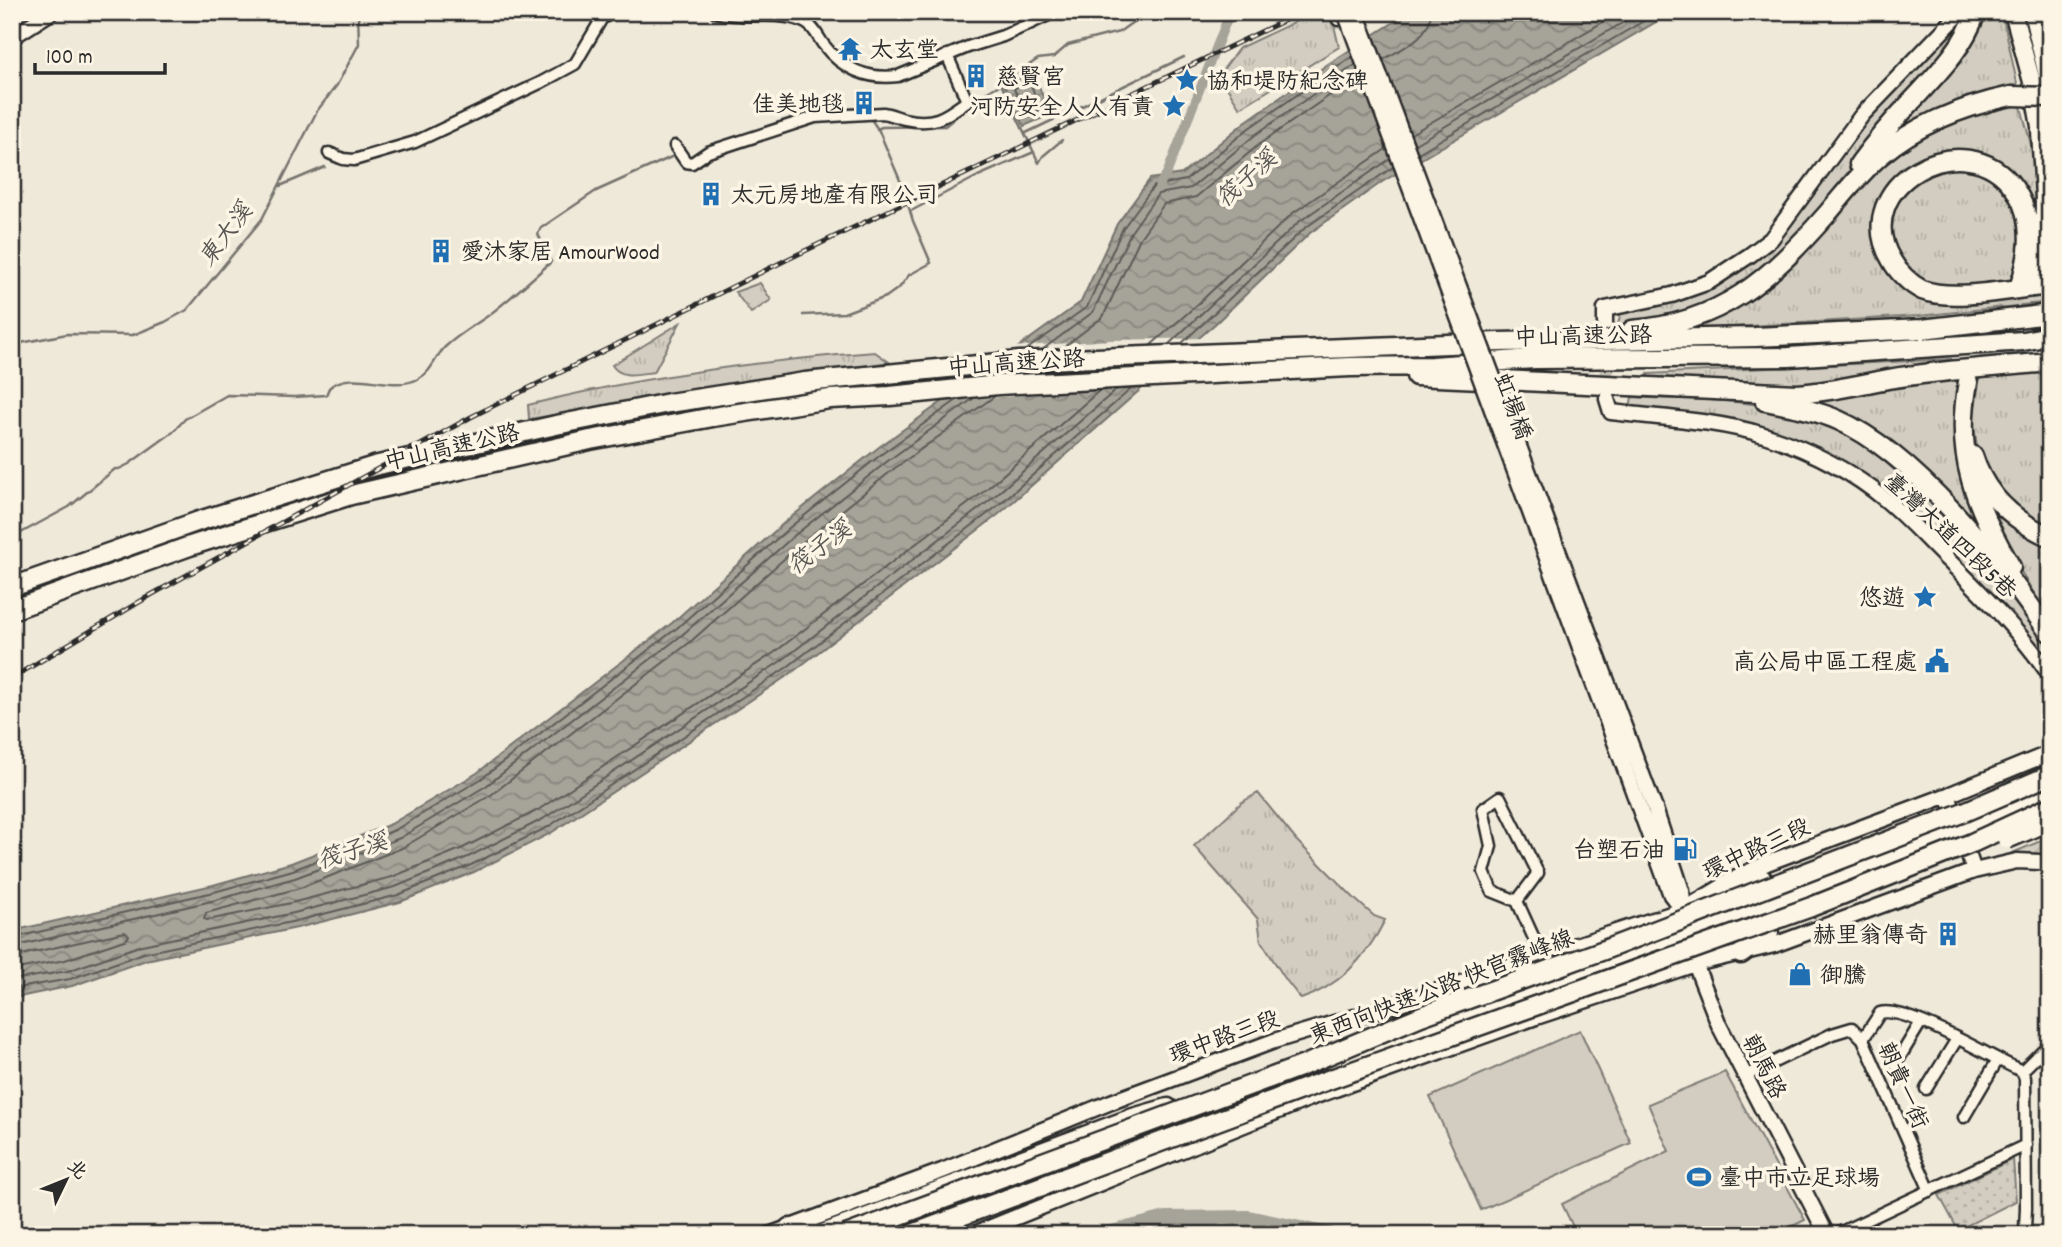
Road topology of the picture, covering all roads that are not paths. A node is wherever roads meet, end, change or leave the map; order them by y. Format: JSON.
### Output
{"nodes":[{"id":1,"x":51,"y":12,"type":"edge"},
{"id":2,"x":614,"y":12,"type":"edge"},
{"id":3,"x":716,"y":12,"type":"edge"},
{"id":4,"x":1055,"y":12,"type":"edge"},
{"id":5,"x":1335,"y":12,"type":"edge"},
{"id":6,"x":1346,"y":12,"type":"edge"},
{"id":7,"x":1356,"y":12,"type":"edge"},
{"id":8,"x":1961,"y":12,"type":"edge"},
{"id":9,"x":1976,"y":12,"type":"edge"},
{"id":10,"x":2013,"y":12,"type":"edge"},
{"id":11,"x":2032,"y":12,"type":"edge"},
{"id":12,"x":12,"y":37,"type":"edge"},
{"id":13,"x":947,"y":55,"type":"junction"},
{"id":14,"x":2050,"y":88,"type":"edge"},
{"id":15,"x":2050,"y":97,"type":"edge"},
{"id":16,"x":2041,"y":130,"type":"junction"},
{"id":17,"x":676,"y":146,"type":"dead end"},
{"id":18,"x":329,"y":153,"type":"dead end"},
{"id":19,"x":2050,"y":178,"type":"edge"},
{"id":20,"x":1797,"y":249,"type":"junction"},
{"id":21,"x":2035,"y":285,"type":"edge"},
{"id":22,"x":2050,"y":314,"type":"edge"},
{"id":23,"x":1605,"y":323,"type":"dead end"},
{"id":24,"x":2050,"y":336,"type":"edge"},
{"id":25,"x":1499,"y":342,"type":"junction"},
{"id":26,"x":2050,"y":362,"type":"edge"},
{"id":27,"x":1323,"y":368,"type":"junction"},
{"id":28,"x":1718,"y":390,"type":"junction"},
{"id":29,"x":1607,"y":399,"type":"dead end"},
{"id":30,"x":2050,"y":537,"type":"edge"},
{"id":31,"x":12,"y":587,"type":"edge"},
{"id":32,"x":12,"y":610,"type":"edge"},
{"id":33,"x":2049,"y":633,"type":"edge"},
{"id":34,"x":2050,"y":675,"type":"edge"},
{"id":35,"x":2050,"y":753,"type":"edge"},
{"id":36,"x":2050,"y":764,"type":"edge"},
{"id":37,"x":2050,"y":775,"type":"edge"},
{"id":38,"x":2050,"y":791,"type":"edge"},
{"id":39,"x":1948,"y":795,"type":"junction"},
{"id":40,"x":2050,"y":809,"type":"edge"},
{"id":41,"x":1648,"y":812,"type":"junction"},
{"id":42,"x":2050,"y":821,"type":"edge"},
{"id":43,"x":1960,"y":830,"type":"junction"},
{"id":44,"x":2050,"y":866,"type":"edge"},
{"id":45,"x":1973,"y":872,"type":"junction"},
{"id":46,"x":1727,"y":884,"type":"junction"},
{"id":47,"x":1517,"y":901,"type":"junction"},
{"id":48,"x":1683,"y":910,"type":"junction"},
{"id":49,"x":1687,"y":936,"type":"junction"},
{"id":50,"x":1741,"y":954,"type":"junction"},
{"id":51,"x":1542,"y":956,"type":"junction"},
{"id":52,"x":1695,"y":964,"type":"junction"},
{"id":53,"x":1921,"y":1022,"type":"junction"},
{"id":54,"x":1863,"y":1039,"type":"junction"},
{"id":55,"x":1957,"y":1039,"type":"junction"},
{"id":56,"x":2050,"y":1043,"type":"edge"},
{"id":57,"x":1997,"y":1061,"type":"junction"},
{"id":58,"x":1895,"y":1065,"type":"dead end"},
{"id":59,"x":1302,"y":1066,"type":"junction"},
{"id":60,"x":2022,"y":1071,"type":"junction"},
{"id":61,"x":1745,"y":1076,"type":"junction"},
{"id":62,"x":1303,"y":1089,"type":"junction"},
{"id":63,"x":1926,"y":1090,"type":"dead end"},
{"id":64,"x":1964,"y":1117,"type":"dead end"},
{"id":65,"x":2026,"y":1145,"type":"junction"},
{"id":66,"x":1100,"y":1156,"type":"junction"},
{"id":67,"x":1107,"y":1179,"type":"junction"},
{"id":68,"x":1930,"y":1191,"type":"junction"},
{"id":69,"x":789,"y":1228,"type":"junction"},
{"id":70,"x":769,"y":1235,"type":"edge"},
{"id":71,"x":820,"y":1235,"type":"edge"},
{"id":72,"x":846,"y":1235,"type":"edge"},
{"id":73,"x":868,"y":1235,"type":"edge"},
{"id":74,"x":884,"y":1235,"type":"edge"},
{"id":75,"x":910,"y":1235,"type":"edge"},
{"id":76,"x":939,"y":1235,"type":"edge"},
{"id":77,"x":973,"y":1235,"type":"edge"},
{"id":78,"x":1827,"y":1235,"type":"edge"},
{"id":79,"x":1835,"y":1235,"type":"edge"},
{"id":80,"x":2022,"y":1235,"type":"edge"}],
"edges":[{"from":1,"to":12,"type":"street"},
{"from":2,"to":18,"type":"street"},
{"from":3,"to":13,"type":"street"},
{"from":4,"to":13,"type":"street"},
{"from":5,"to":7,"type":"street"},
{"from":6,"to":41,"type":"street","name":"虹揚橋","bridge":true},
{"from":7,"to":41,"type":"street","name":"虹揚橋","bridge":true},
{"from":8,"to":23,"type":"street"},
{"from":9,"to":20,"type":"highway"},
{"from":10,"to":16,"type":"main road"},
{"from":11,"to":14,"type":"main road"},
{"from":13,"to":17,"type":"street"},
{"from":15,"to":20,"type":"highway","bridge":true},
{"from":16,"to":19,"type":"main road"},
{"from":16,"to":21,"type":"highway"},
{"from":20,"to":25,"type":"highway"},
{"from":21,"to":21,"type":"highway"},
{"from":22,"to":25,"type":"highway","name":"中山高速公路"},
{"from":24,"to":27,"type":"highway","name":"中山高速公路"},
{"from":25,"to":31,"type":"highway","name":"中山高速公路"},
{"from":26,"to":28,"type":"highway"},
{"from":27,"to":28,"type":"highway"},
{"from":27,"to":32,"type":"highway","name":"中山高速公路"},
{"from":28,"to":33,"type":"highway"},
{"from":29,"to":34,"type":"street","name":"臺灣大道四段5巷"},
{"from":30,"to":33,"type":"highway"},
{"from":35,"to":39,"type":"street","name":"環中路三段"},
{"from":36,"to":46,"type":"highway"},
{"from":37,"to":59,"type":"highway","name":"東西向快速公路 快官霧峰線","bridge":true},
{"from":38,"to":43,"type":"highway"},
{"from":39,"to":43,"type":"street"},
{"from":39,"to":46,"type":"street","name":"環中路三段"},
{"from":40,"to":43,"type":"street"},
{"from":40,"to":62,"type":"highway","name":"東西向快速公路 快官霧峰線","bridge":true},
{"from":41,"to":48,"type":"street","name":"朝馬路"},
{"from":42,"to":50,"type":"highway","bridge":true},
{"from":43,"to":45,"type":"street"},
{"from":43,"to":49,"type":"street"},
{"from":44,"to":45,"type":"street"},
{"from":45,"to":50,"type":"street"},
{"from":46,"to":48,"type":"street","name":"環中路三段"},
{"from":47,"to":47,"type":"street"},
{"from":47,"to":51,"type":"street"},
{"from":48,"to":49,"type":"street","name":"朝馬路"},
{"from":48,"to":51,"type":"street","name":"環中路三段"},
{"from":49,"to":52,"type":"street","name":"朝馬路"},
{"from":49,"to":66,"type":"street"},
{"from":49,"to":73,"type":"street"},
{"from":50,"to":52,"type":"street"},
{"from":51,"to":69,"type":"street","name":"環中路三段"},
{"from":52,"to":61,"type":"street","name":"朝馬路"},
{"from":52,"to":67,"type":"street"},
{"from":53,"to":54,"type":"street"},
{"from":53,"to":55,"type":"street"},
{"from":53,"to":58,"type":"street"},
{"from":54,"to":61,"type":"street","name":"朝貴一街"},
{"from":54,"to":68,"type":"street","name":"朝貴一街"},
{"from":55,"to":57,"type":"street"},
{"from":55,"to":63,"type":"street"},
{"from":56,"to":60,"type":"street"},
{"from":57,"to":60,"type":"street"},
{"from":57,"to":64,"type":"street"},
{"from":59,"to":71,"type":"highway","bridge":true},
{"from":59,"to":72,"type":"highway","name":"東西向快速公路 快官霧峰線","bridge":true},
{"from":60,"to":65,"type":"street"},
{"from":61,"to":78,"type":"street","name":"朝馬路"},
{"from":62,"to":75,"type":"highway","name":"東西向快速公路 快官霧峰線","bridge":true},
{"from":62,"to":76,"type":"highway"},
{"from":65,"to":68,"type":"street"},
{"from":65,"to":80,"type":"street"},
{"from":66,"to":67,"type":"street"},
{"from":66,"to":74,"type":"street"},
{"from":67,"to":77,"type":"street"},
{"from":68,"to":79,"type":"street"},
{"from":69,"to":70,"type":"street","name":"環中路三段"},
{"from":69,"to":71,"type":"highway"}]}
